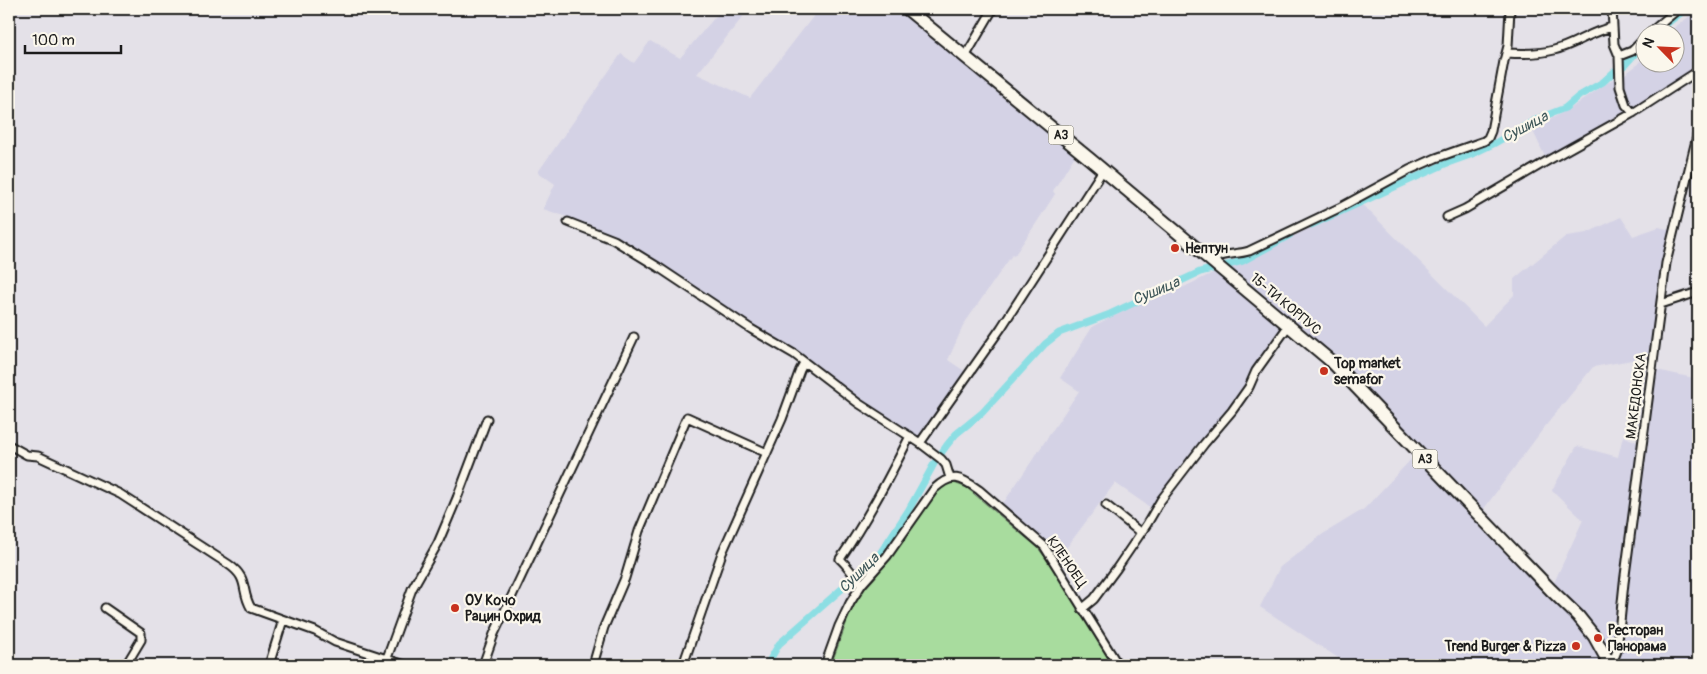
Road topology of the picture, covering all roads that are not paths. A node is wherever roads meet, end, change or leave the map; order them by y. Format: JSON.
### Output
{"nodes":[{"id":1,"x":907,"y":9,"type":"edge"},
{"id":2,"x":993,"y":9,"type":"edge"},
{"id":3,"x":1510,"y":9,"type":"edge"},
{"id":4,"x":1612,"y":9,"type":"edge"},
{"id":5,"x":1678,"y":9,"type":"edge"},
{"id":6,"x":1663,"y":22,"type":"edge"},
{"id":7,"x":1613,"y":27,"type":"junction"},
{"id":8,"x":1634,"y":49,"type":"edge"},
{"id":9,"x":1507,"y":53,"type":"junction"},
{"id":10,"x":1619,"y":56,"type":"junction"},
{"id":11,"x":965,"y":57,"type":"junction"},
{"id":12,"x":1698,"y":71,"type":"edge"},
{"id":13,"x":1633,"y":113,"type":"junction"},
{"id":14,"x":1698,"y":132,"type":"edge"},
{"id":15,"x":1103,"y":170,"type":"junction"},
{"id":16,"x":1448,"y":217,"type":"dead end"},
{"id":17,"x":568,"y":222,"type":"dead end"},
{"id":18,"x":1213,"y":262,"type":"junction"},
{"id":19,"x":1698,"y":292,"type":"edge"},
{"id":20,"x":1661,"y":304,"type":"junction"},
{"id":21,"x":1288,"y":325,"type":"junction"},
{"id":22,"x":634,"y":337,"type":"dead end"},
{"id":23,"x":804,"y":363,"type":"junction"},
{"id":24,"x":487,"y":419,"type":"dead end"},
{"id":25,"x":910,"y":436,"type":"junction"},
{"id":26,"x":920,"y":443,"type":"junction"},
{"id":27,"x":9,"y":445,"type":"edge"},
{"id":28,"x":766,"y":453,"type":"junction"},
{"id":29,"x":950,"y":478,"type":"junction"},
{"id":30,"x":1106,"y":505,"type":"dead end"},
{"id":31,"x":1141,"y":533,"type":"junction"},
{"id":32,"x":856,"y":579,"type":"junction"},
{"id":33,"x":105,"y":608,"type":"dead end"},
{"id":34,"x":1082,"y":608,"type":"junction"},
{"id":35,"x":283,"y":620,"type":"junction"},
{"id":36,"x":387,"y":658,"type":"junction"},
{"id":37,"x":1608,"y":664,"type":"edge"},
{"id":38,"x":126,"y":665,"type":"edge"},
{"id":39,"x":269,"y":665,"type":"edge"},
{"id":40,"x":405,"y":665,"type":"edge"},
{"id":41,"x":483,"y":665,"type":"edge"},
{"id":42,"x":594,"y":665,"type":"edge"},
{"id":43,"x":683,"y":665,"type":"edge"},
{"id":44,"x":825,"y":665,"type":"edge"},
{"id":45,"x":1118,"y":665,"type":"edge"}],
"edges":[{"from":1,"to":11,"type":"main road","name":"15-ТИ КОРПУС","number":"A3"},
{"from":2,"to":11,"type":"street"},
{"from":3,"to":9,"type":"street"},
{"from":4,"to":7,"type":"street"},
{"from":5,"to":6,"type":"street"},
{"from":7,"to":9,"type":"street"},
{"from":7,"to":10,"type":"street"},
{"from":8,"to":10,"type":"street"},
{"from":9,"to":18,"type":"street"},
{"from":10,"to":13,"type":"street"},
{"from":11,"to":15,"type":"main road","name":"15-ТИ КОРПУС","number":"A3"},
{"from":12,"to":13,"type":"street"},
{"from":13,"to":16,"type":"street"},
{"from":14,"to":20,"type":"street","name":"МАКЕДОНСКА"},
{"from":15,"to":18,"type":"main road","name":"15-ТИ КОРПУС","number":"A3"},
{"from":15,"to":26,"type":"street"},
{"from":17,"to":23,"type":"street"},
{"from":18,"to":21,"type":"main road","name":"15-ТИ КОРПУС","number":"A3"},
{"from":19,"to":20,"type":"street"},
{"from":20,"to":37,"type":"street","name":"МАКЕДОНСКА"},
{"from":21,"to":31,"type":"street"},
{"from":21,"to":37,"type":"main road","name":"15-ТИ КОРПУС","number":"A3"},
{"from":22,"to":41,"type":"street"},
{"from":23,"to":25,"type":"street"},
{"from":23,"to":28,"type":"street"},
{"from":24,"to":36,"type":"street"},
{"from":25,"to":26,"type":"street"},
{"from":25,"to":32,"type":"street"},
{"from":26,"to":29,"type":"street"},
{"from":27,"to":35,"type":"street"},
{"from":28,"to":42,"type":"street"},
{"from":28,"to":43,"type":"street"},
{"from":29,"to":32,"type":"street"},
{"from":29,"to":34,"type":"street","name":"КЛЕНОЕЦ"},
{"from":30,"to":31,"type":"street"},
{"from":31,"to":34,"type":"street"},
{"from":32,"to":44,"type":"street"},
{"from":33,"to":38,"type":"street"},
{"from":34,"to":45,"type":"street","name":"КЛЕНОЕЦ"},
{"from":35,"to":36,"type":"street"},
{"from":35,"to":39,"type":"street"},
{"from":36,"to":40,"type":"street"}]}
